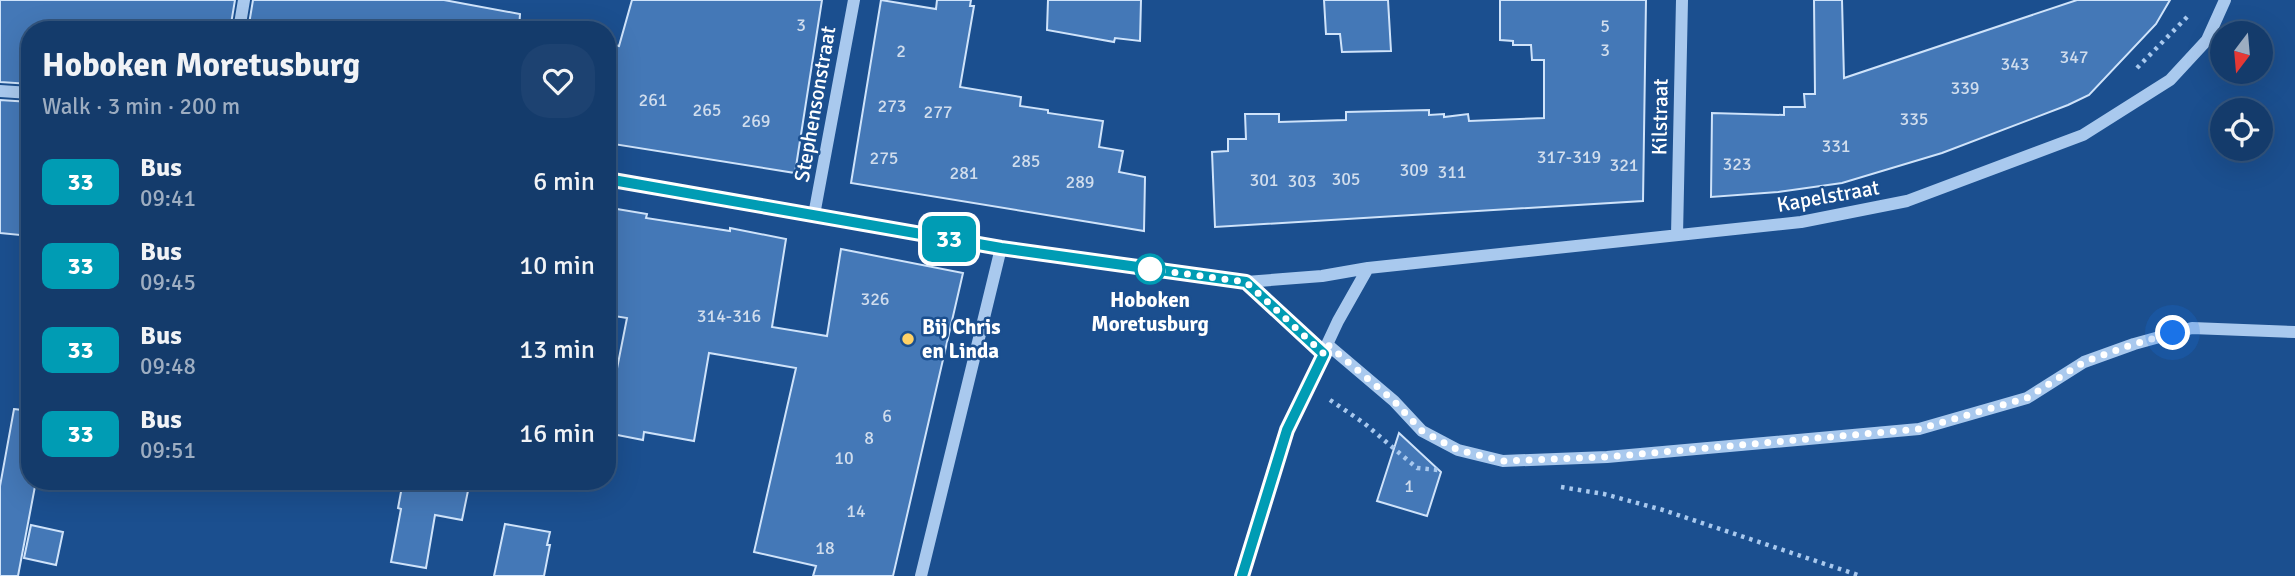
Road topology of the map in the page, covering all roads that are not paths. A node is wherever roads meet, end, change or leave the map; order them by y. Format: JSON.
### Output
{"nodes":[{"id":1,"x":244,"y":0,"type":"edge"},
{"id":2,"x":854,"y":0,"type":"edge"},
{"id":3,"x":1682,"y":0,"type":"edge"},
{"id":4,"x":2225,"y":0,"type":"edge"},
{"id":5,"x":240,"y":21,"type":"edge"},
{"id":6,"x":0,"y":91,"type":"edge"},
{"id":7,"x":21,"y":92,"type":"edge"},
{"id":8,"x":616,"y":181,"type":"edge"},
{"id":9,"x":814,"y":215,"type":"junction"},
{"id":10,"x":1677,"y":235,"type":"junction"},
{"id":11,"x":1001,"y":248,"type":"junction"},
{"id":12,"x":1368,"y":268,"type":"junction"},
{"id":13,"x":1246,"y":282,"type":"junction"},
{"id":14,"x":2295,"y":332,"type":"edge"},
{"id":15,"x":1326,"y":349,"type":"junction"},
{"id":16,"x":921,"y":576,"type":"edge"},
{"id":17,"x":1242,"y":576,"type":"edge"}],
"edges":[{"from":1,"to":5,"type":"street"},
{"from":2,"to":9,"type":"street","name":"Stephensonstraat"},
{"from":3,"to":10,"type":"street","name":"Kilstraat"},
{"from":4,"to":10,"type":"street","name":"Kapelstraat"},
{"from":6,"to":7,"type":"street"},
{"from":8,"to":9,"type":"street","name":"Kapelstraat"},
{"from":9,"to":11,"type":"street","name":"Kapelstraat"},
{"from":10,"to":12,"type":"street","name":"Kapelstraat"},
{"from":11,"to":13,"type":"street","name":"Kapelstraat"},
{"from":11,"to":16,"type":"street"},
{"from":12,"to":13,"type":"street","name":"Kapelstraat"},
{"from":12,"to":15,"type":"street"},
{"from":13,"to":15,"type":"street"},
{"from":14,"to":15,"type":"street"},
{"from":15,"to":17,"type":"street"}]}
